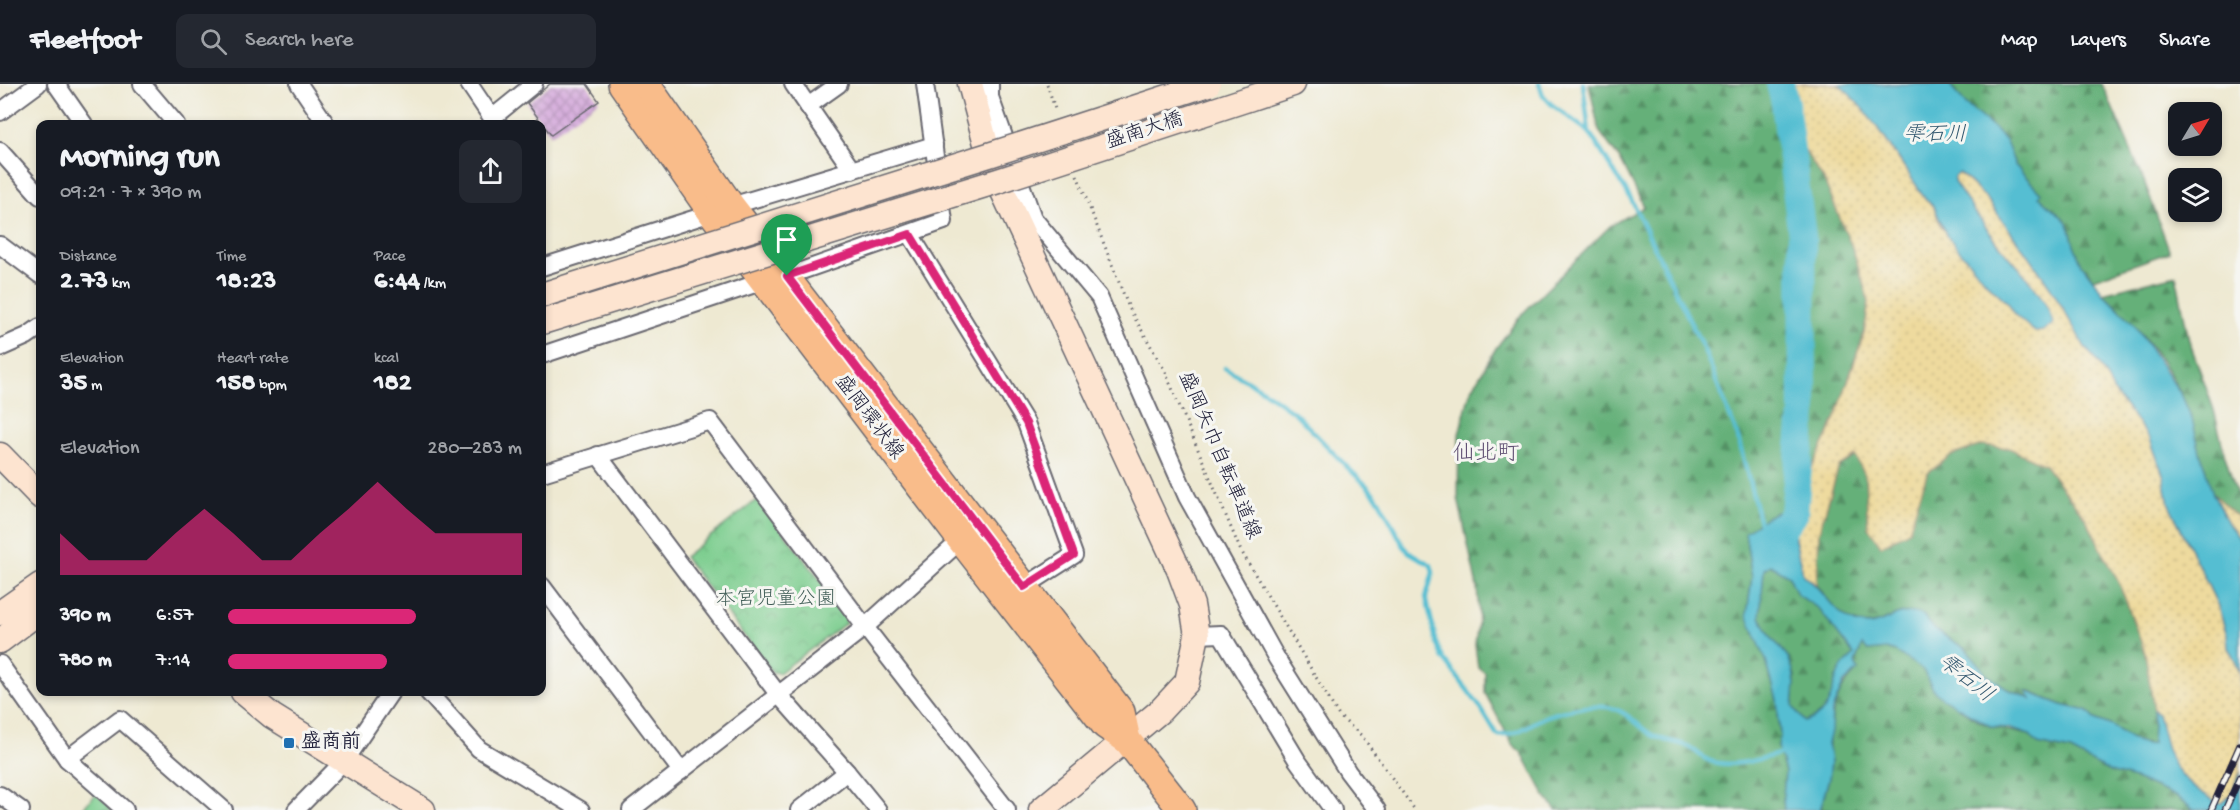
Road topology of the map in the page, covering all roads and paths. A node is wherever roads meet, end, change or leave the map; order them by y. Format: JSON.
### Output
{"nodes":[{"id":1,"x":38,"y":84,"type":"edge"},
{"id":2,"x":56,"y":84,"type":"edge"},
{"id":3,"x":142,"y":84,"type":"edge"},
{"id":4,"x":299,"y":84,"type":"edge"},
{"id":5,"x":469,"y":84,"type":"edge"},
{"id":6,"x":534,"y":84,"type":"edge"},
{"id":7,"x":622,"y":84,"type":"edge"},
{"id":8,"x":646,"y":84,"type":"edge"},
{"id":9,"x":793,"y":84,"type":"edge"},
{"id":10,"x":839,"y":84,"type":"edge"},
{"id":11,"x":925,"y":84,"type":"edge"},
{"id":12,"x":970,"y":84,"type":"edge"},
{"id":13,"x":990,"y":84,"type":"edge"},
{"id":14,"x":1047,"y":84,"type":"edge"},
{"id":15,"x":1208,"y":84,"type":"edge"},
{"id":16,"x":1293,"y":84,"type":"edge"},
{"id":17,"x":808,"y":106,"type":"junction"},
{"id":18,"x":0,"y":112,"type":"edge"},
{"id":19,"x":1058,"y":116,"type":"dead end"},
{"id":20,"x":81,"y":120,"type":"edge"},
{"id":21,"x":173,"y":120,"type":"edge"},
{"id":22,"x":323,"y":120,"type":"edge"},
{"id":23,"x":487,"y":120,"type":"edge"},
{"id":24,"x":488,"y":120,"type":"edge"},
{"id":25,"x":934,"y":145,"type":"junction"},
{"id":26,"x":0,"y":151,"type":"edge"},
{"id":27,"x":988,"y":155,"type":"junction"},
{"id":28,"x":852,"y":170,"type":"junction"},
{"id":29,"x":1075,"y":170,"type":"dead end"},
{"id":30,"x":998,"y":181,"type":"junction"},
{"id":31,"x":36,"y":192,"type":"edge"},
{"id":32,"x":722,"y":210,"type":"junction"},
{"id":33,"x":910,"y":234,"type":"junction"},
{"id":34,"x":0,"y":245,"type":"edge"},
{"id":35,"x":546,"y":266,"type":"edge"},
{"id":36,"x":36,"y":272,"type":"edge"},
{"id":37,"x":775,"y":279,"type":"junction"},
{"id":38,"x":546,"y":294,"type":"edge"},
{"id":39,"x":546,"y":321,"type":"edge"},
{"id":40,"x":36,"y":330,"type":"edge"},
{"id":41,"x":0,"y":348,"type":"edge"},
{"id":42,"x":546,"y":354,"type":"edge"},
{"id":43,"x":598,"y":455,"type":"junction"},
{"id":44,"x":0,"y":457,"type":"edge"},
{"id":45,"x":546,"y":472,"type":"edge"},
{"id":46,"x":36,"y":492,"type":"edge"},
{"id":47,"x":961,"y":540,"type":"junction"},
{"id":48,"x":1024,"y":587,"type":"junction"},
{"id":49,"x":36,"y":588,"type":"edge"},
{"id":50,"x":546,"y":591,"type":"edge"},
{"id":51,"x":0,"y":613,"type":"edge"},
{"id":52,"x":36,"y":614,"type":"edge"},
{"id":53,"x":865,"y":627,"type":"junction"},
{"id":54,"x":1197,"y":635,"type":"junction"},
{"id":55,"x":0,"y":641,"type":"edge"},
{"id":56,"x":0,"y":664,"type":"edge"},
{"id":57,"x":778,"y":694,"type":"junction"},
{"id":58,"x":248,"y":696,"type":"edge"},
{"id":59,"x":388,"y":696,"type":"edge"},
{"id":60,"x":432,"y":696,"type":"edge"},
{"id":61,"x":1127,"y":740,"type":"junction"},
{"id":62,"x":67,"y":759,"type":"junction"},
{"id":63,"x":344,"y":761,"type":"junction"},
{"id":64,"x":681,"y":771,"type":"junction"},
{"id":65,"x":847,"y":772,"type":"junction"},
{"id":66,"x":0,"y":795,"type":"edge"},
{"id":67,"x":21,"y":810,"type":"edge"},
{"id":68,"x":125,"y":810,"type":"edge"},
{"id":69,"x":224,"y":810,"type":"edge"},
{"id":70,"x":296,"y":810,"type":"edge"},
{"id":71,"x":423,"y":810,"type":"edge"},
{"id":72,"x":581,"y":810,"type":"edge"},
{"id":73,"x":631,"y":810,"type":"edge"},
{"id":74,"x":799,"y":810,"type":"edge"},
{"id":75,"x":878,"y":810,"type":"edge"},
{"id":76,"x":1006,"y":810,"type":"edge"},
{"id":77,"x":1041,"y":810,"type":"edge"},
{"id":78,"x":1182,"y":810,"type":"edge"},
{"id":79,"x":1333,"y":810,"type":"edge"},
{"id":80,"x":1377,"y":810,"type":"edge"},
{"id":81,"x":1415,"y":810,"type":"edge"}],
"edges":[{"from":1,"to":18,"type":"street"},
{"from":2,"to":20,"type":"street"},
{"from":3,"to":21,"type":"street"},
{"from":4,"to":22,"type":"street"},
{"from":5,"to":23,"type":"street"},
{"from":6,"to":24,"type":"street"},
{"from":7,"to":32,"type":"main road","name":"盛岡環状線"},
{"from":8,"to":32,"type":"main road","name":"盛岡環状線"},
{"from":9,"to":17,"type":"street"},
{"from":10,"to":17,"type":"street"},
{"from":11,"to":25,"type":"street"},
{"from":12,"to":27,"type":"street"},
{"from":13,"to":80,"type":"street"},
{"from":14,"to":19,"type":"path"},
{"from":15,"to":27,"type":"street","name":"盛南大橋","bridge":true},
{"from":16,"to":30,"type":"street","name":"盛南大橋","bridge":true},
{"from":17,"to":28,"type":"street"},
{"from":25,"to":28,"type":"street"},
{"from":25,"to":33,"type":"street"},
{"from":26,"to":31,"type":"street"},
{"from":27,"to":30,"type":"street"},
{"from":27,"to":38,"type":"street","name":"盛南大橋","bridge":true},
{"from":28,"to":32,"type":"street"},
{"from":29,"to":81,"type":"path","name":"盛岡矢巾自転車道線"},
{"from":30,"to":39,"type":"street","name":"盛南大橋","bridge":true},
{"from":30,"to":54,"type":"street"},
{"from":32,"to":35,"type":"street"},
{"from":32,"to":37,"type":"main road","name":"盛岡環状線"},
{"from":33,"to":37,"type":"street"},
{"from":33,"to":48,"type":"street"},
{"from":34,"to":36,"type":"street"},
{"from":37,"to":42,"type":"street"},
{"from":37,"to":47,"type":"main road","name":"盛岡環状線"},
{"from":37,"to":48,"type":"main road","name":"盛岡環状線"},
{"from":40,"to":41,"type":"street"},
{"from":43,"to":45,"type":"street"},
{"from":43,"to":53,"type":"street"},
{"from":43,"to":57,"type":"street"},
{"from":44,"to":46,"type":"street"},
{"from":47,"to":53,"type":"street"},
{"from":47,"to":61,"type":"main road","name":"盛岡環状線"},
{"from":48,"to":61,"type":"main road","name":"盛岡環状線"},
{"from":49,"to":51,"type":"street"},
{"from":50,"to":64,"type":"street"},
{"from":52,"to":55,"type":"street"},
{"from":53,"to":57,"type":"street"},
{"from":53,"to":76,"type":"street"},
{"from":54,"to":61,"type":"street"},
{"from":54,"to":79,"type":"street"},
{"from":56,"to":62,"type":"street"},
{"from":57,"to":64,"type":"street"},
{"from":57,"to":65,"type":"street"},
{"from":58,"to":63,"type":"street"},
{"from":59,"to":63,"type":"street"},
{"from":60,"to":72,"type":"street"},
{"from":61,"to":77,"type":"street"},
{"from":61,"to":78,"type":"main road","name":"盛岡環状線"},
{"from":62,"to":68,"type":"street"},
{"from":62,"to":69,"type":"street"},
{"from":63,"to":70,"type":"street"},
{"from":63,"to":71,"type":"street"},
{"from":64,"to":73,"type":"street"},
{"from":65,"to":74,"type":"street"},
{"from":65,"to":75,"type":"street"},
{"from":66,"to":67,"type":"street"}]}
